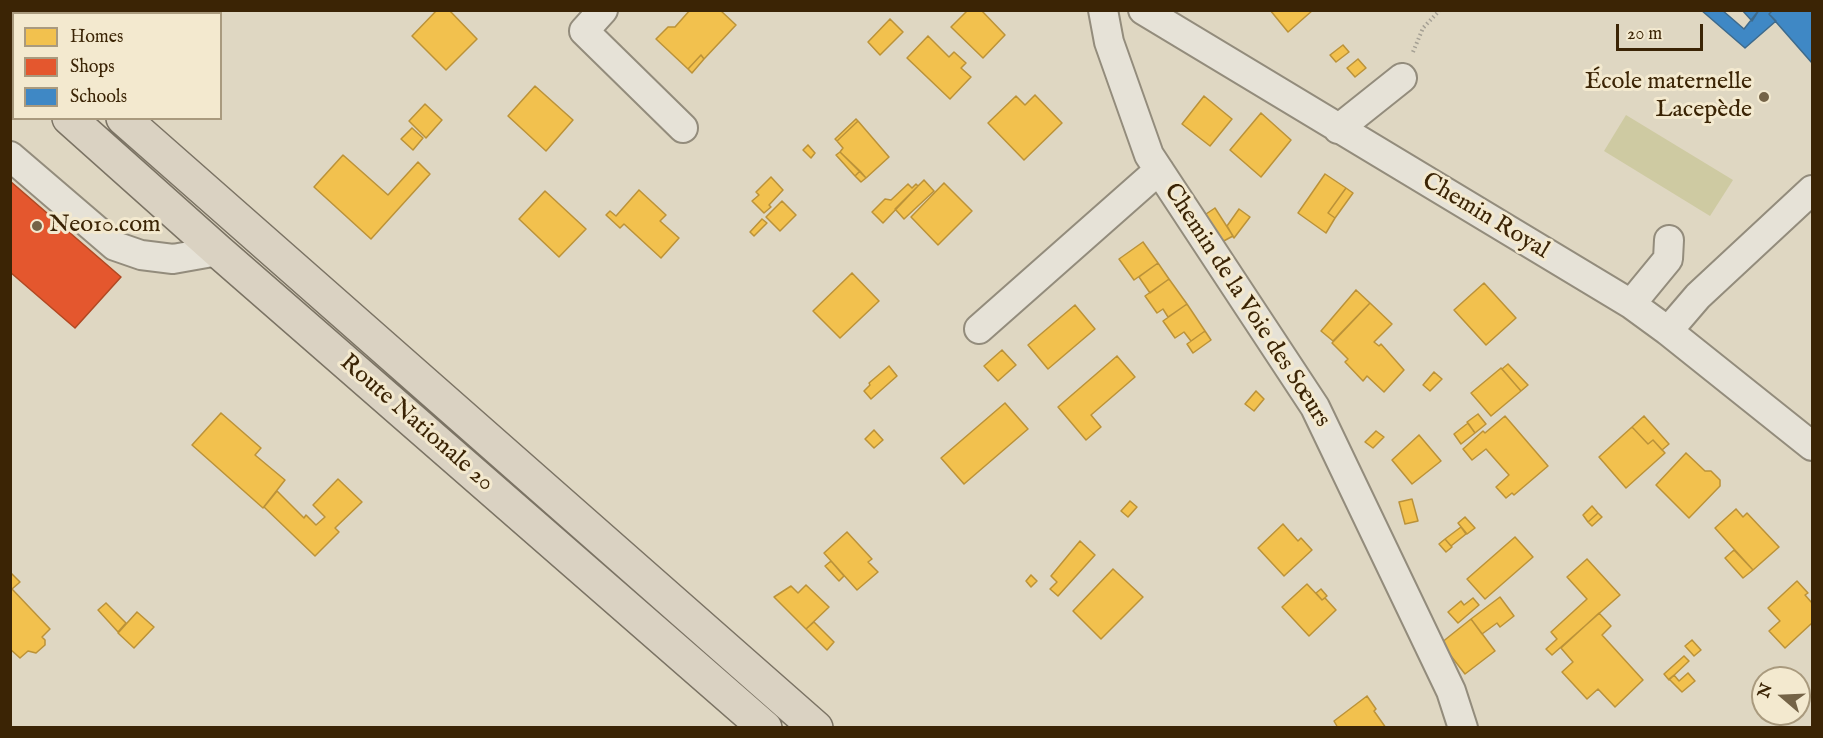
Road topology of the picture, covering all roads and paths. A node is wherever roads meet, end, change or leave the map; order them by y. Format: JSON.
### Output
{"nodes":[{"id":1,"x":603,"y":10,"type":"edge"},
{"id":2,"x":1103,"y":10,"type":"edge"},
{"id":3,"x":1143,"y":10,"type":"edge"},
{"id":4,"x":1440,"y":10,"type":"edge"},
{"id":5,"x":1402,"y":78,"type":"joint"},
{"id":6,"x":71,"y":120,"type":"edge"},
{"id":7,"x":125,"y":120,"type":"edge"},
{"id":8,"x":683,"y":128,"type":"dead end"},
{"id":9,"x":1338,"y":129,"type":"junction"},
{"id":10,"x":10,"y":156,"type":"edge"},
{"id":11,"x":1159,"y":170,"type":"junction"},
{"id":12,"x":1812,"y":190,"type":"edge"},
{"id":13,"x":1669,"y":240,"type":"dead end"},
{"id":14,"x":218,"y":251,"type":"junction"},
{"id":15,"x":1631,"y":304,"type":"junction"},
{"id":16,"x":979,"y":329,"type":"dead end"},
{"id":17,"x":1668,"y":331,"type":"junction"},
{"id":18,"x":1812,"y":446,"type":"edge"},
{"id":19,"x":765,"y":728,"type":"edge"},
{"id":20,"x":816,"y":728,"type":"edge"},
{"id":21,"x":1462,"y":728,"type":"edge"}],
"edges":[{"from":1,"to":8,"type":"street"},
{"from":2,"to":11,"type":"street","name":"Chemin de la Voie des Sœurs"},
{"from":3,"to":9,"type":"street","name":"Chemin Royal"},
{"from":4,"to":5,"type":"path"},
{"from":5,"to":9,"type":"street"},
{"from":6,"to":14,"type":"main road","name":"Route Nationale 20"},
{"from":7,"to":20,"type":"main road","name":"Route Nationale 20"},
{"from":9,"to":15,"type":"street","name":"Chemin Royal"},
{"from":10,"to":14,"type":"street"},
{"from":11,"to":16,"type":"street"},
{"from":11,"to":21,"type":"street","name":"Chemin de la Voie des Sœurs"},
{"from":12,"to":17,"type":"street"},
{"from":13,"to":15,"type":"street"},
{"from":14,"to":19,"type":"main road","name":"Route Nationale 20"},
{"from":15,"to":17,"type":"street","name":"Chemin Royal"},
{"from":17,"to":18,"type":"street","name":"Chemin Royal"}]}
